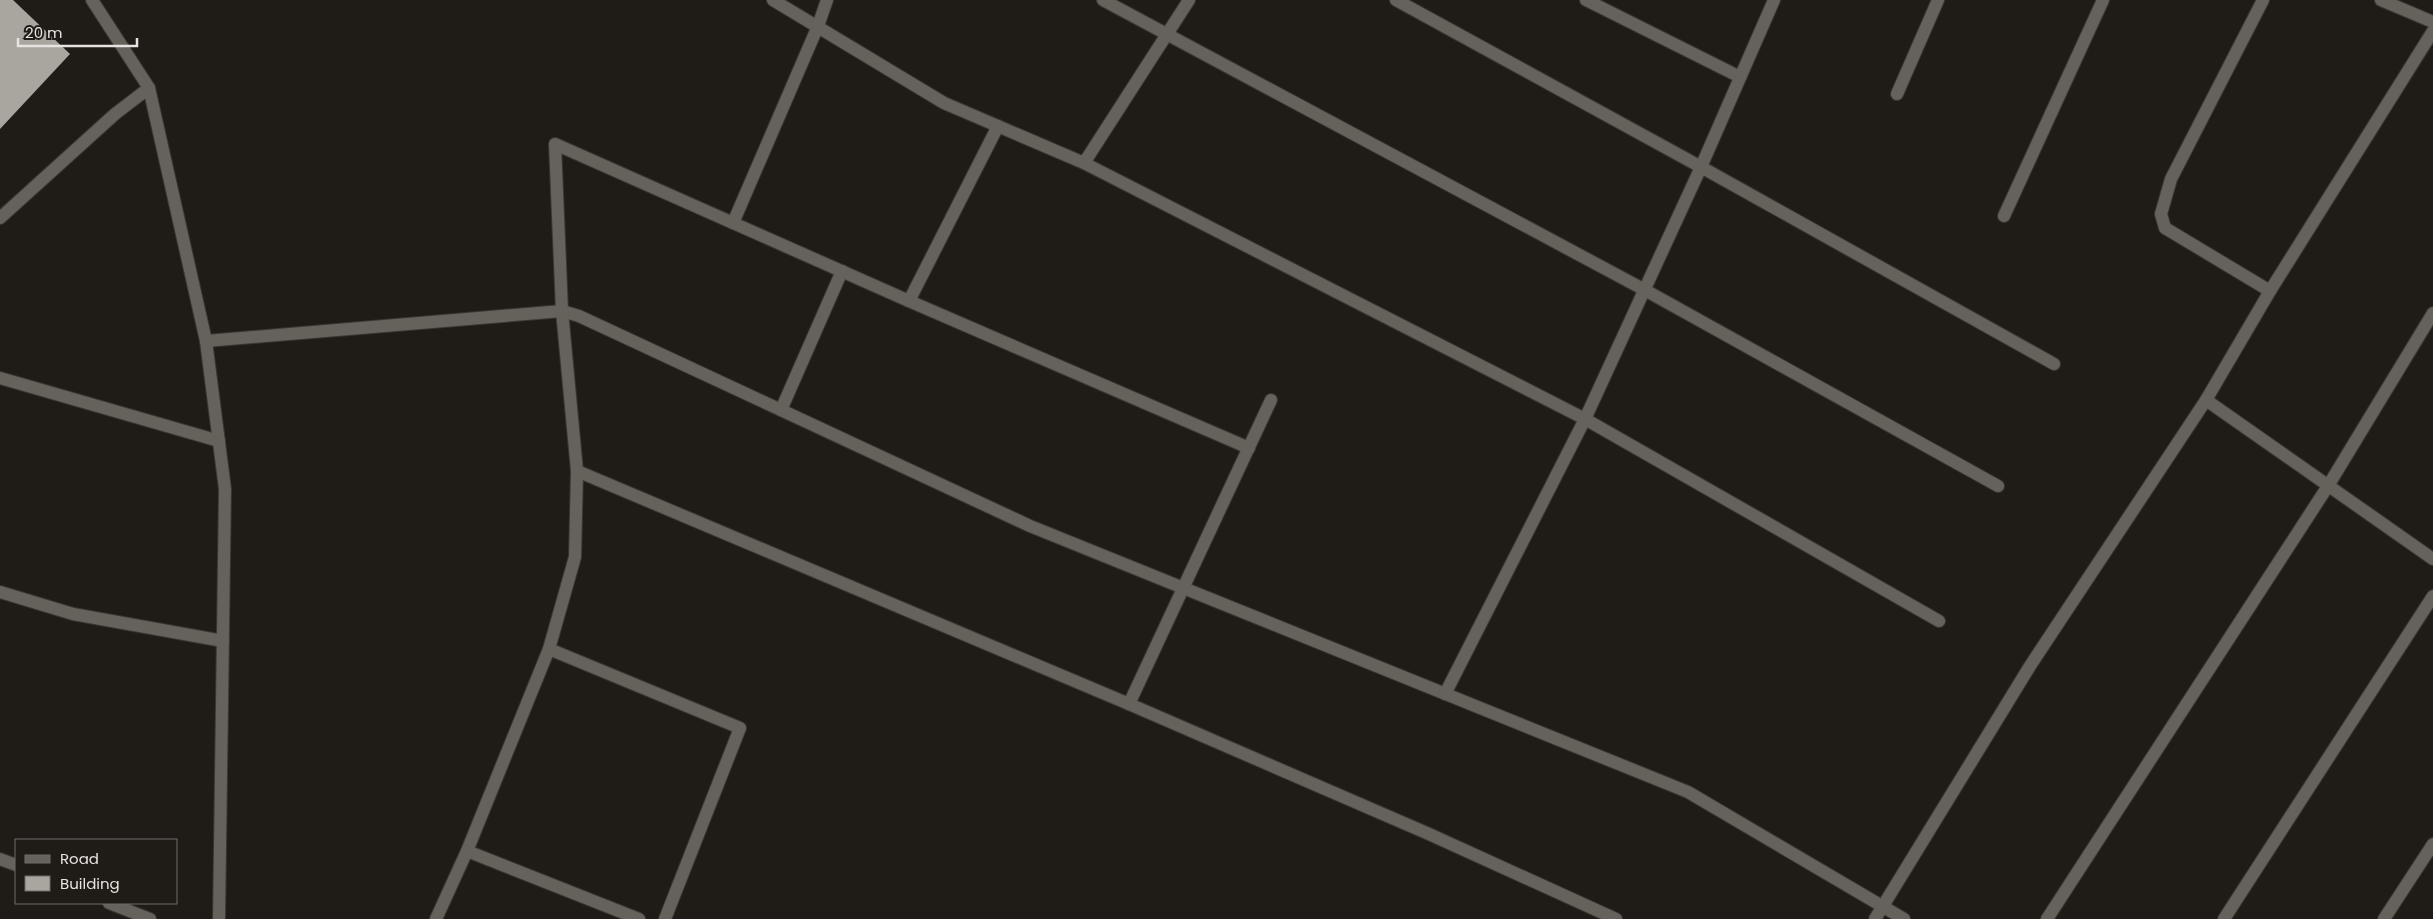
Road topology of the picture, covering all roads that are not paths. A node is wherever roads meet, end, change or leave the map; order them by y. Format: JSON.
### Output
{"nodes":[{"id":1,"x":92,"y":0,"type":"edge"},
{"id":2,"x":772,"y":0,"type":"edge"},
{"id":3,"x":827,"y":0,"type":"edge"},
{"id":4,"x":1103,"y":0,"type":"edge"},
{"id":5,"x":1189,"y":0,"type":"edge"},
{"id":6,"x":1396,"y":0,"type":"edge"},
{"id":7,"x":1586,"y":0,"type":"edge"},
{"id":8,"x":1774,"y":0,"type":"edge"},
{"id":9,"x":1938,"y":0,"type":"edge"},
{"id":10,"x":2104,"y":0,"type":"edge"},
{"id":11,"x":2263,"y":0,"type":"edge"},
{"id":12,"x":2381,"y":0,"type":"edge"},
{"id":13,"x":2433,"y":22,"type":"edge"},
{"id":14,"x":818,"y":26,"type":"junction"},
{"id":15,"x":2433,"y":31,"type":"edge"},
{"id":16,"x":1167,"y":34,"type":"junction"},
{"id":17,"x":1740,"y":77,"type":"junction"},
{"id":18,"x":149,"y":88,"type":"junction"},
{"id":19,"x":1897,"y":94,"type":"dead end"},
{"id":20,"x":998,"y":126,"type":"junction"},
{"id":21,"x":1084,"y":163,"type":"junction"},
{"id":22,"x":1702,"y":167,"type":"junction"},
{"id":23,"x":2004,"y":216,"type":"dead end"},
{"id":24,"x":0,"y":218,"type":"edge"},
{"id":25,"x":734,"y":223,"type":"junction"},
{"id":26,"x":842,"y":271,"type":"junction"},
{"id":27,"x":1643,"y":289,"type":"junction"},
{"id":28,"x":2270,"y":290,"type":"junction"},
{"id":29,"x":909,"y":301,"type":"junction"},
{"id":30,"x":562,"y":311,"type":"junction"},
{"id":31,"x":2433,"y":313,"type":"edge"},
{"id":32,"x":206,"y":341,"type":"junction"},
{"id":33,"x":2054,"y":364,"type":"dead end"},
{"id":34,"x":0,"y":378,"type":"edge"},
{"id":35,"x":1272,"y":400,"type":"dead end"},
{"id":36,"x":2206,"y":400,"type":"junction"},
{"id":37,"x":781,"y":410,"type":"junction"},
{"id":38,"x":1585,"y":419,"type":"junction"},
{"id":39,"x":219,"y":441,"type":"junction"},
{"id":40,"x":1249,"y":448,"type":"junction"},
{"id":41,"x":577,"y":471,"type":"junction"},
{"id":42,"x":1998,"y":486,"type":"dead end"},
{"id":43,"x":2328,"y":486,"type":"junction"},
{"id":44,"x":2433,"y":559,"type":"edge"},
{"id":45,"x":1182,"y":588,"type":"junction"},
{"id":46,"x":0,"y":592,"type":"edge"},
{"id":47,"x":2433,"y":596,"type":"edge"},
{"id":48,"x":1939,"y":621,"type":"dead end"},
{"id":49,"x":223,"y":640,"type":"junction"},
{"id":50,"x":549,"y":649,"type":"junction"},
{"id":51,"x":1445,"y":694,"type":"junction"},
{"id":52,"x":1129,"y":704,"type":"junction"},
{"id":53,"x":2433,"y":844,"type":"edge"},
{"id":54,"x":467,"y":850,"type":"junction"},
{"id":55,"x":0,"y":859,"type":"edge"},
{"id":56,"x":15,"y":865,"type":"edge"},
{"id":57,"x":112,"y":904,"type":"edge"},
{"id":58,"x":1883,"y":907,"type":"junction"},
{"id":59,"x":150,"y":919,"type":"edge"},
{"id":60,"x":219,"y":919,"type":"edge"},
{"id":61,"x":436,"y":919,"type":"edge"},
{"id":62,"x":639,"y":919,"type":"edge"},
{"id":63,"x":665,"y":919,"type":"edge"},
{"id":64,"x":1616,"y":919,"type":"edge"},
{"id":65,"x":1875,"y":919,"type":"edge"},
{"id":66,"x":1904,"y":919,"type":"edge"},
{"id":67,"x":2046,"y":919,"type":"edge"},
{"id":68,"x":2224,"y":919,"type":"edge"},
{"id":69,"x":2384,"y":919,"type":"edge"}],
"edges":[{"from":1,"to":18,"type":"street"},
{"from":2,"to":14,"type":"street"},
{"from":3,"to":14,"type":"street"},
{"from":4,"to":16,"type":"street"},
{"from":5,"to":16,"type":"street"},
{"from":6,"to":22,"type":"street"},
{"from":7,"to":17,"type":"street"},
{"from":8,"to":17,"type":"street"},
{"from":9,"to":19,"type":"street"},
{"from":10,"to":23,"type":"street"},
{"from":11,"to":28,"type":"street"},
{"from":12,"to":13,"type":"street"},
{"from":14,"to":20,"type":"street"},
{"from":14,"to":25,"type":"street"},
{"from":15,"to":28,"type":"street"},
{"from":16,"to":21,"type":"street"},
{"from":16,"to":27,"type":"street"},
{"from":17,"to":22,"type":"street"},
{"from":18,"to":24,"type":"street"},
{"from":18,"to":32,"type":"street"},
{"from":20,"to":21,"type":"street"},
{"from":20,"to":29,"type":"street"},
{"from":21,"to":38,"type":"street"},
{"from":22,"to":27,"type":"street"},
{"from":22,"to":33,"type":"street"},
{"from":25,"to":26,"type":"street"},
{"from":25,"to":30,"type":"street"},
{"from":26,"to":29,"type":"street"},
{"from":26,"to":37,"type":"street"},
{"from":27,"to":38,"type":"street"},
{"from":27,"to":42,"type":"street"},
{"from":28,"to":36,"type":"street"},
{"from":29,"to":40,"type":"street"},
{"from":30,"to":32,"type":"street"},
{"from":30,"to":37,"type":"street"},
{"from":30,"to":41,"type":"street"},
{"from":31,"to":43,"type":"street"},
{"from":32,"to":39,"type":"street"},
{"from":34,"to":39,"type":"street"},
{"from":35,"to":40,"type":"street"},
{"from":36,"to":43,"type":"street"},
{"from":36,"to":58,"type":"street"},
{"from":37,"to":45,"type":"street"},
{"from":38,"to":48,"type":"street"},
{"from":38,"to":51,"type":"street"},
{"from":39,"to":49,"type":"street"},
{"from":40,"to":45,"type":"street"},
{"from":41,"to":50,"type":"street"},
{"from":41,"to":52,"type":"street"},
{"from":43,"to":44,"type":"street"},
{"from":43,"to":67,"type":"street"},
{"from":45,"to":51,"type":"street"},
{"from":45,"to":52,"type":"street"},
{"from":46,"to":49,"type":"street"},
{"from":47,"to":68,"type":"street"},
{"from":49,"to":60,"type":"street"},
{"from":50,"to":54,"type":"street"},
{"from":50,"to":63,"type":"street"},
{"from":51,"to":58,"type":"street"},
{"from":52,"to":64,"type":"street"},
{"from":53,"to":69,"type":"street"},
{"from":54,"to":61,"type":"street"},
{"from":54,"to":62,"type":"street"},
{"from":55,"to":56,"type":"street"},
{"from":57,"to":59,"type":"street"},
{"from":58,"to":65,"type":"street"},
{"from":58,"to":66,"type":"street"}]}
